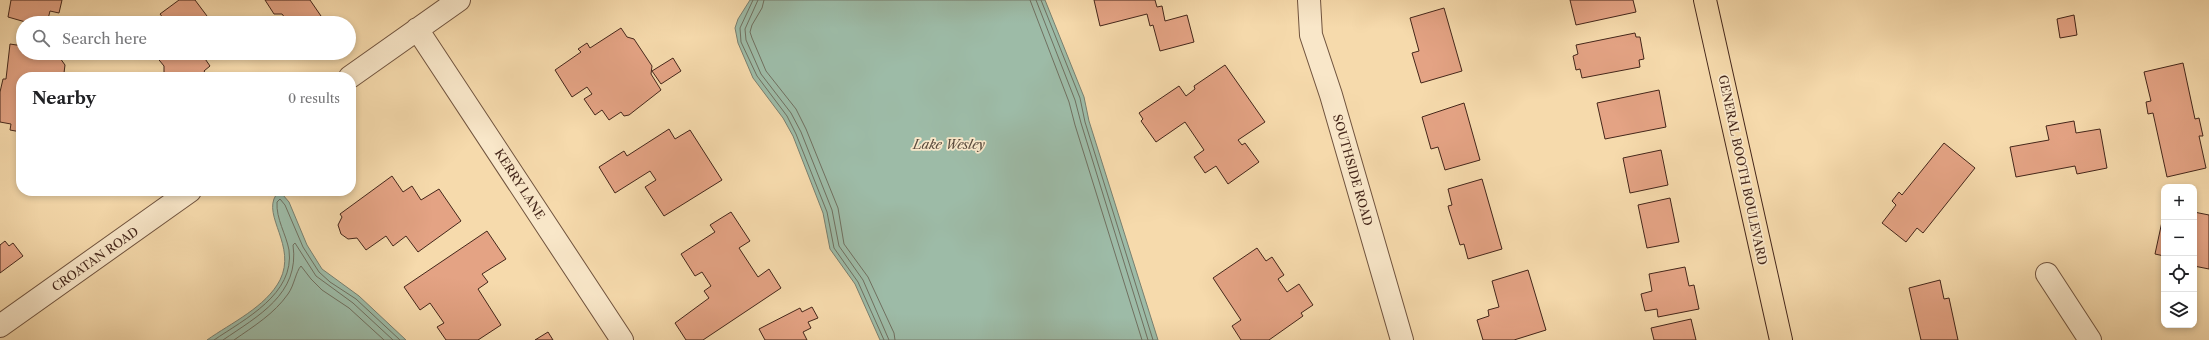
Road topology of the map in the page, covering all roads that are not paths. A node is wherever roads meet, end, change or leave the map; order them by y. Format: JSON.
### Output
{"nodes":[{"id":1,"x":459,"y":0,"type":"edge"},
{"id":2,"x":1309,"y":0,"type":"edge"},
{"id":3,"x":1705,"y":0,"type":"edge"},
{"id":4,"x":417,"y":29,"type":"junction"},
{"id":5,"x":356,"y":73,"type":"edge"},
{"id":6,"x":183,"y":196,"type":"edge"},
{"id":7,"x":2047,"y":274,"type":"dead end"},
{"id":8,"x":0,"y":326,"type":"edge"},
{"id":9,"x":622,"y":340,"type":"edge"},
{"id":10,"x":1402,"y":340,"type":"edge"},
{"id":11,"x":1781,"y":340,"type":"edge"},
{"id":12,"x":2090,"y":340,"type":"edge"}],
"edges":[{"from":1,"to":4,"type":"street"},
{"from":2,"to":10,"type":"street","name":"SOUTHSIDE ROAD"},
{"from":3,"to":11,"type":"highway","name":"GENERAL BOOTH BOULEVARD"},
{"from":4,"to":5,"type":"street"},
{"from":4,"to":9,"type":"street","name":"KERRY LANE"},
{"from":6,"to":8,"type":"street","name":"CROATAN ROAD"},
{"from":7,"to":12,"type":"street"}]}
